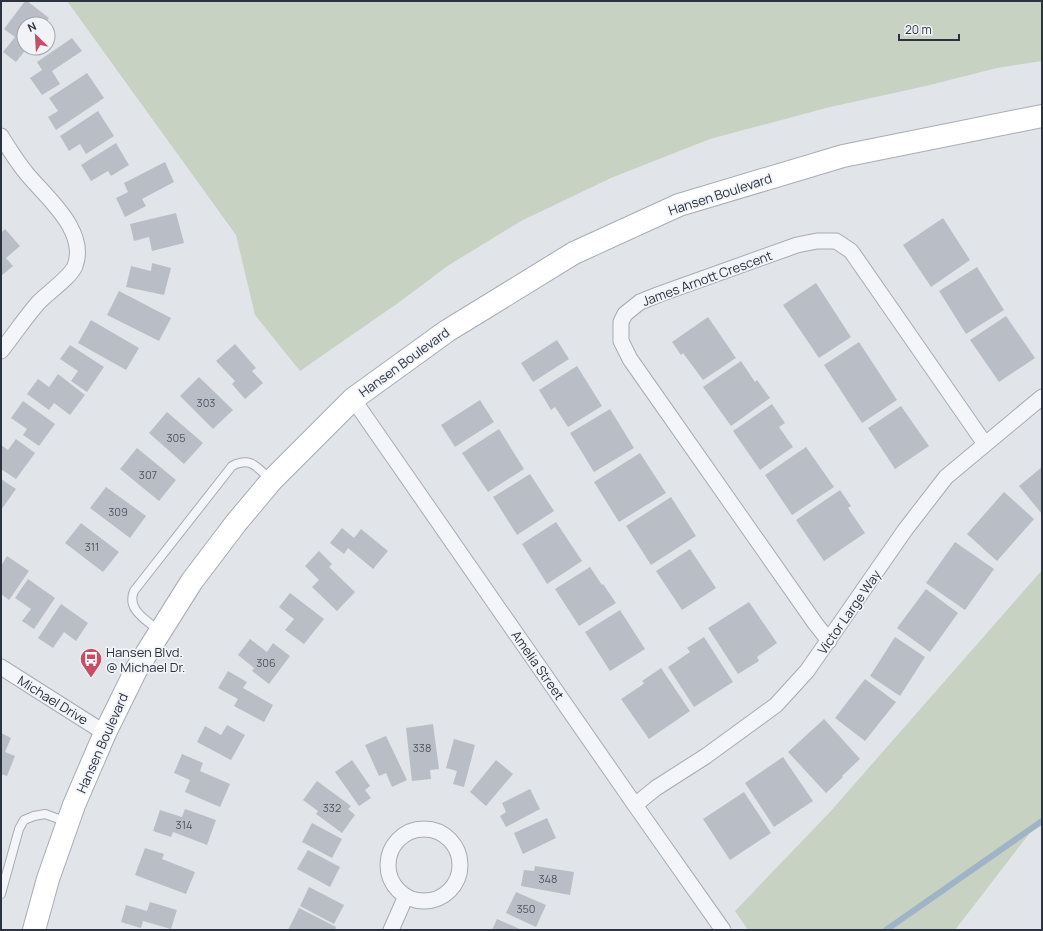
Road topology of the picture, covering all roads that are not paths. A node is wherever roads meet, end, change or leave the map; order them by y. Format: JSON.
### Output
{"nodes":[{"id":1,"x":1042,"y":116,"type":"edge"},
{"id":2,"x":1,"y":136,"type":"edge"},
{"id":3,"x":1,"y":352,"type":"edge"},
{"id":4,"x":1042,"y":397,"type":"edge"},
{"id":5,"x":353,"y":399,"type":"junction"},
{"id":6,"x":985,"y":444,"type":"junction"},
{"id":7,"x":272,"y":480,"type":"junction"},
{"id":8,"x":160,"y":631,"type":"junction"},
{"id":9,"x":829,"y":641,"type":"junction"},
{"id":10,"x":1,"y":667,"type":"edge"},
{"id":11,"x":105,"y":733,"type":"junction"},
{"id":12,"x":635,"y":805,"type":"junction"},
{"id":13,"x":68,"y":823,"type":"junction"},
{"id":14,"x":1,"y":894,"type":"edge"},
{"id":15,"x":406,"y":896,"type":"junction"},
{"id":16,"x":34,"y":930,"type":"edge"},
{"id":17,"x":391,"y":930,"type":"edge"},
{"id":18,"x":723,"y":930,"type":"edge"}],
"edges":[{"from":1,"to":5,"type":"street","name":"Hansen Boulevard"},
{"from":2,"to":3,"type":"street"},
{"from":4,"to":6,"type":"street","name":"Victor Large Way"},
{"from":5,"to":7,"type":"street","name":"Hansen Boulevard"},
{"from":5,"to":12,"type":"street","name":"Amelia Street"},
{"from":6,"to":9,"type":"street","name":"Victor Large Way"},
{"from":6,"to":9,"type":"street","name":"James Arnott Crescent"},
{"from":7,"to":8,"type":"street","name":"Hansen Boulevard"},
{"from":7,"to":8,"type":"lane"},
{"from":8,"to":11,"type":"street","name":"Hansen Boulevard"},
{"from":9,"to":12,"type":"street","name":"Victor Large Way"},
{"from":10,"to":11,"type":"street","name":"Michael Drive"},
{"from":11,"to":13,"type":"street","name":"Hansen Boulevard"},
{"from":12,"to":18,"type":"street","name":"Amelia Street"},
{"from":13,"to":14,"type":"lane"},
{"from":13,"to":16,"type":"street","name":"Hansen Boulevard"},
{"from":15,"to":15,"type":"street"},
{"from":15,"to":17,"type":"street"}]}
